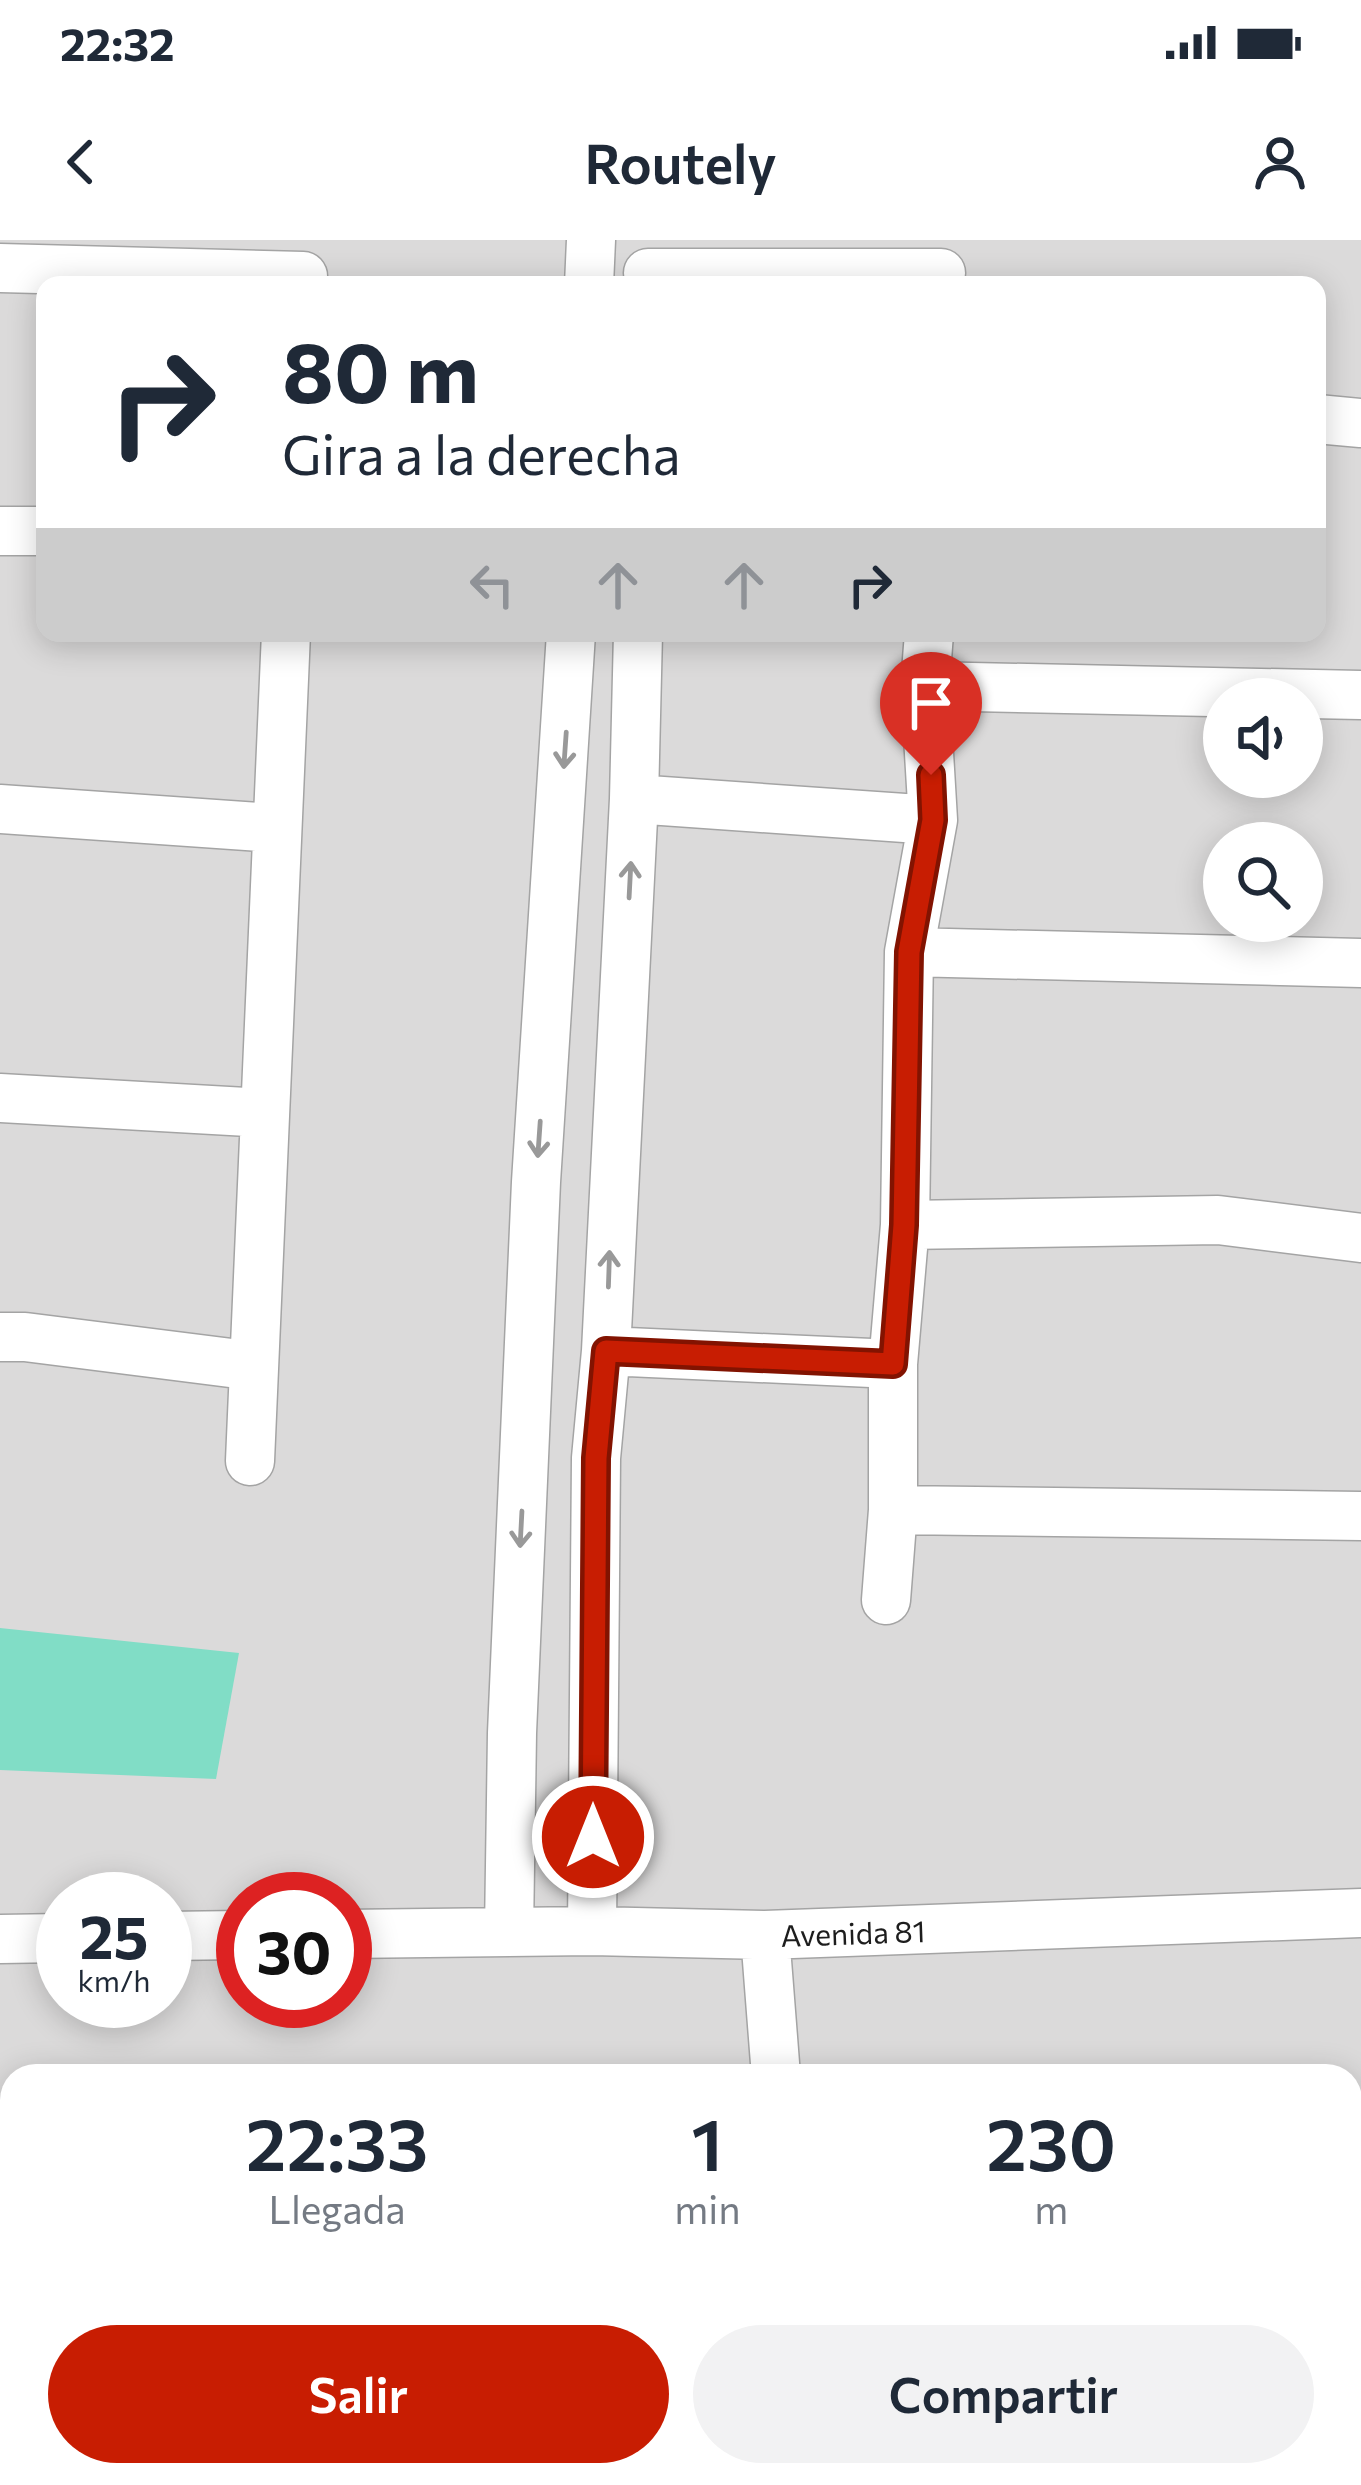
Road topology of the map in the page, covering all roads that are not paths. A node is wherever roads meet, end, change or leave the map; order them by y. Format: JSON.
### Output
{"nodes":[{"id":1,"x":591,"y":240,"type":"edge"},
{"id":2,"x":648,"y":266,"type":"edge"},
{"id":3,"x":942,"y":266,"type":"edge"},
{"id":4,"x":305,"y":267,"type":"edge"},
{"id":5,"x":0,"y":268,"type":"edge"},
{"id":6,"x":589,"y":276,"type":"edge"},
{"id":7,"x":1326,"y":420,"type":"edge"},
{"id":8,"x":1361,"y":423,"type":"edge"},
{"id":9,"x":36,"y":530,"type":"edge"},
{"id":10,"x":0,"y":531,"type":"edge"},
{"id":11,"x":285,"y":642,"type":"edge"},
{"id":12,"x":570,"y":642,"type":"edge"},
{"id":13,"x":638,"y":642,"type":"edge"},
{"id":14,"x":928,"y":642,"type":"edge"},
{"id":15,"x":926,"y":686,"type":"junction"},
{"id":16,"x":1361,"y":694,"type":"edge"},
{"id":17,"x":634,"y":800,"type":"junction"},
{"id":18,"x":0,"y":809,"type":"edge"},
{"id":19,"x":933,"y":820,"type":"junction"},
{"id":20,"x":275,"y":827,"type":"junction"},
{"id":21,"x":909,"y":952,"type":"junction"},
{"id":22,"x":1361,"y":963,"type":"edge"},
{"id":23,"x":0,"y":1098,"type":"edge"},
{"id":24,"x":264,"y":1113,"type":"junction"},
{"id":25,"x":904,"y":1225,"type":"junction"},
{"id":26,"x":1361,"y":1238,"type":"edge"},
{"id":27,"x":0,"y":1337,"type":"edge"},
{"id":28,"x":606,"y":1351,"type":"junction"},
{"id":29,"x":893,"y":1364,"type":"junction"},
{"id":30,"x":254,"y":1366,"type":"junction"},
{"id":31,"x":250,"y":1461,"type":"dead end"},
{"id":32,"x":893,"y":1510,"type":"junction"},
{"id":33,"x":1361,"y":1516,"type":"edge"},
{"id":34,"x":886,"y":1600,"type":"dead end"},
{"id":35,"x":1361,"y":1913,"type":"edge"},
{"id":36,"x":592,"y":1931,"type":"junction"},
{"id":37,"x":509,"y":1932,"type":"junction"},
{"id":38,"x":372,"y":1934,"type":"edge"},
{"id":39,"x":765,"y":1935,"type":"junction"},
{"id":40,"x":36,"y":1938,"type":"edge"},
{"id":41,"x":0,"y":1939,"type":"edge"},
{"id":42,"x":775,"y":2064,"type":"edge"}],
"edges":[{"from":1,"to":6,"type":"street"},
{"from":2,"to":3,"type":"street"},
{"from":4,"to":5,"type":"street"},
{"from":7,"to":8,"type":"street"},
{"from":9,"to":10,"type":"street"},
{"from":11,"to":20,"type":"street"},
{"from":12,"to":37,"type":"street","one_way":true},
{"from":13,"to":17,"type":"street"},
{"from":14,"to":15,"type":"street"},
{"from":15,"to":16,"type":"street"},
{"from":15,"to":19,"type":"street"},
{"from":17,"to":19,"type":"street"},
{"from":28,"to":17,"type":"street","one_way":true},
{"from":18,"to":20,"type":"street"},
{"from":19,"to":21,"type":"street"},
{"from":20,"to":24,"type":"street"},
{"from":21,"to":22,"type":"street"},
{"from":21,"to":25,"type":"street"},
{"from":23,"to":24,"type":"street"},
{"from":24,"to":30,"type":"street"},
{"from":25,"to":26,"type":"street"},
{"from":25,"to":29,"type":"street"},
{"from":27,"to":30,"type":"street"},
{"from":28,"to":29,"type":"street"},
{"from":28,"to":36,"type":"street"},
{"from":29,"to":32,"type":"street"},
{"from":30,"to":31,"type":"street"},
{"from":32,"to":33,"type":"street"},
{"from":32,"to":34,"type":"street"},
{"from":35,"to":39,"type":"street","name":"Avenida 81"},
{"from":36,"to":37,"type":"street","name":"Avenida 81"},
{"from":36,"to":39,"type":"street","name":"Avenida 81"},
{"from":37,"to":38,"type":"street","name":"Avenida 81"},
{"from":39,"to":42,"type":"street"},
{"from":40,"to":41,"type":"street"}]}
